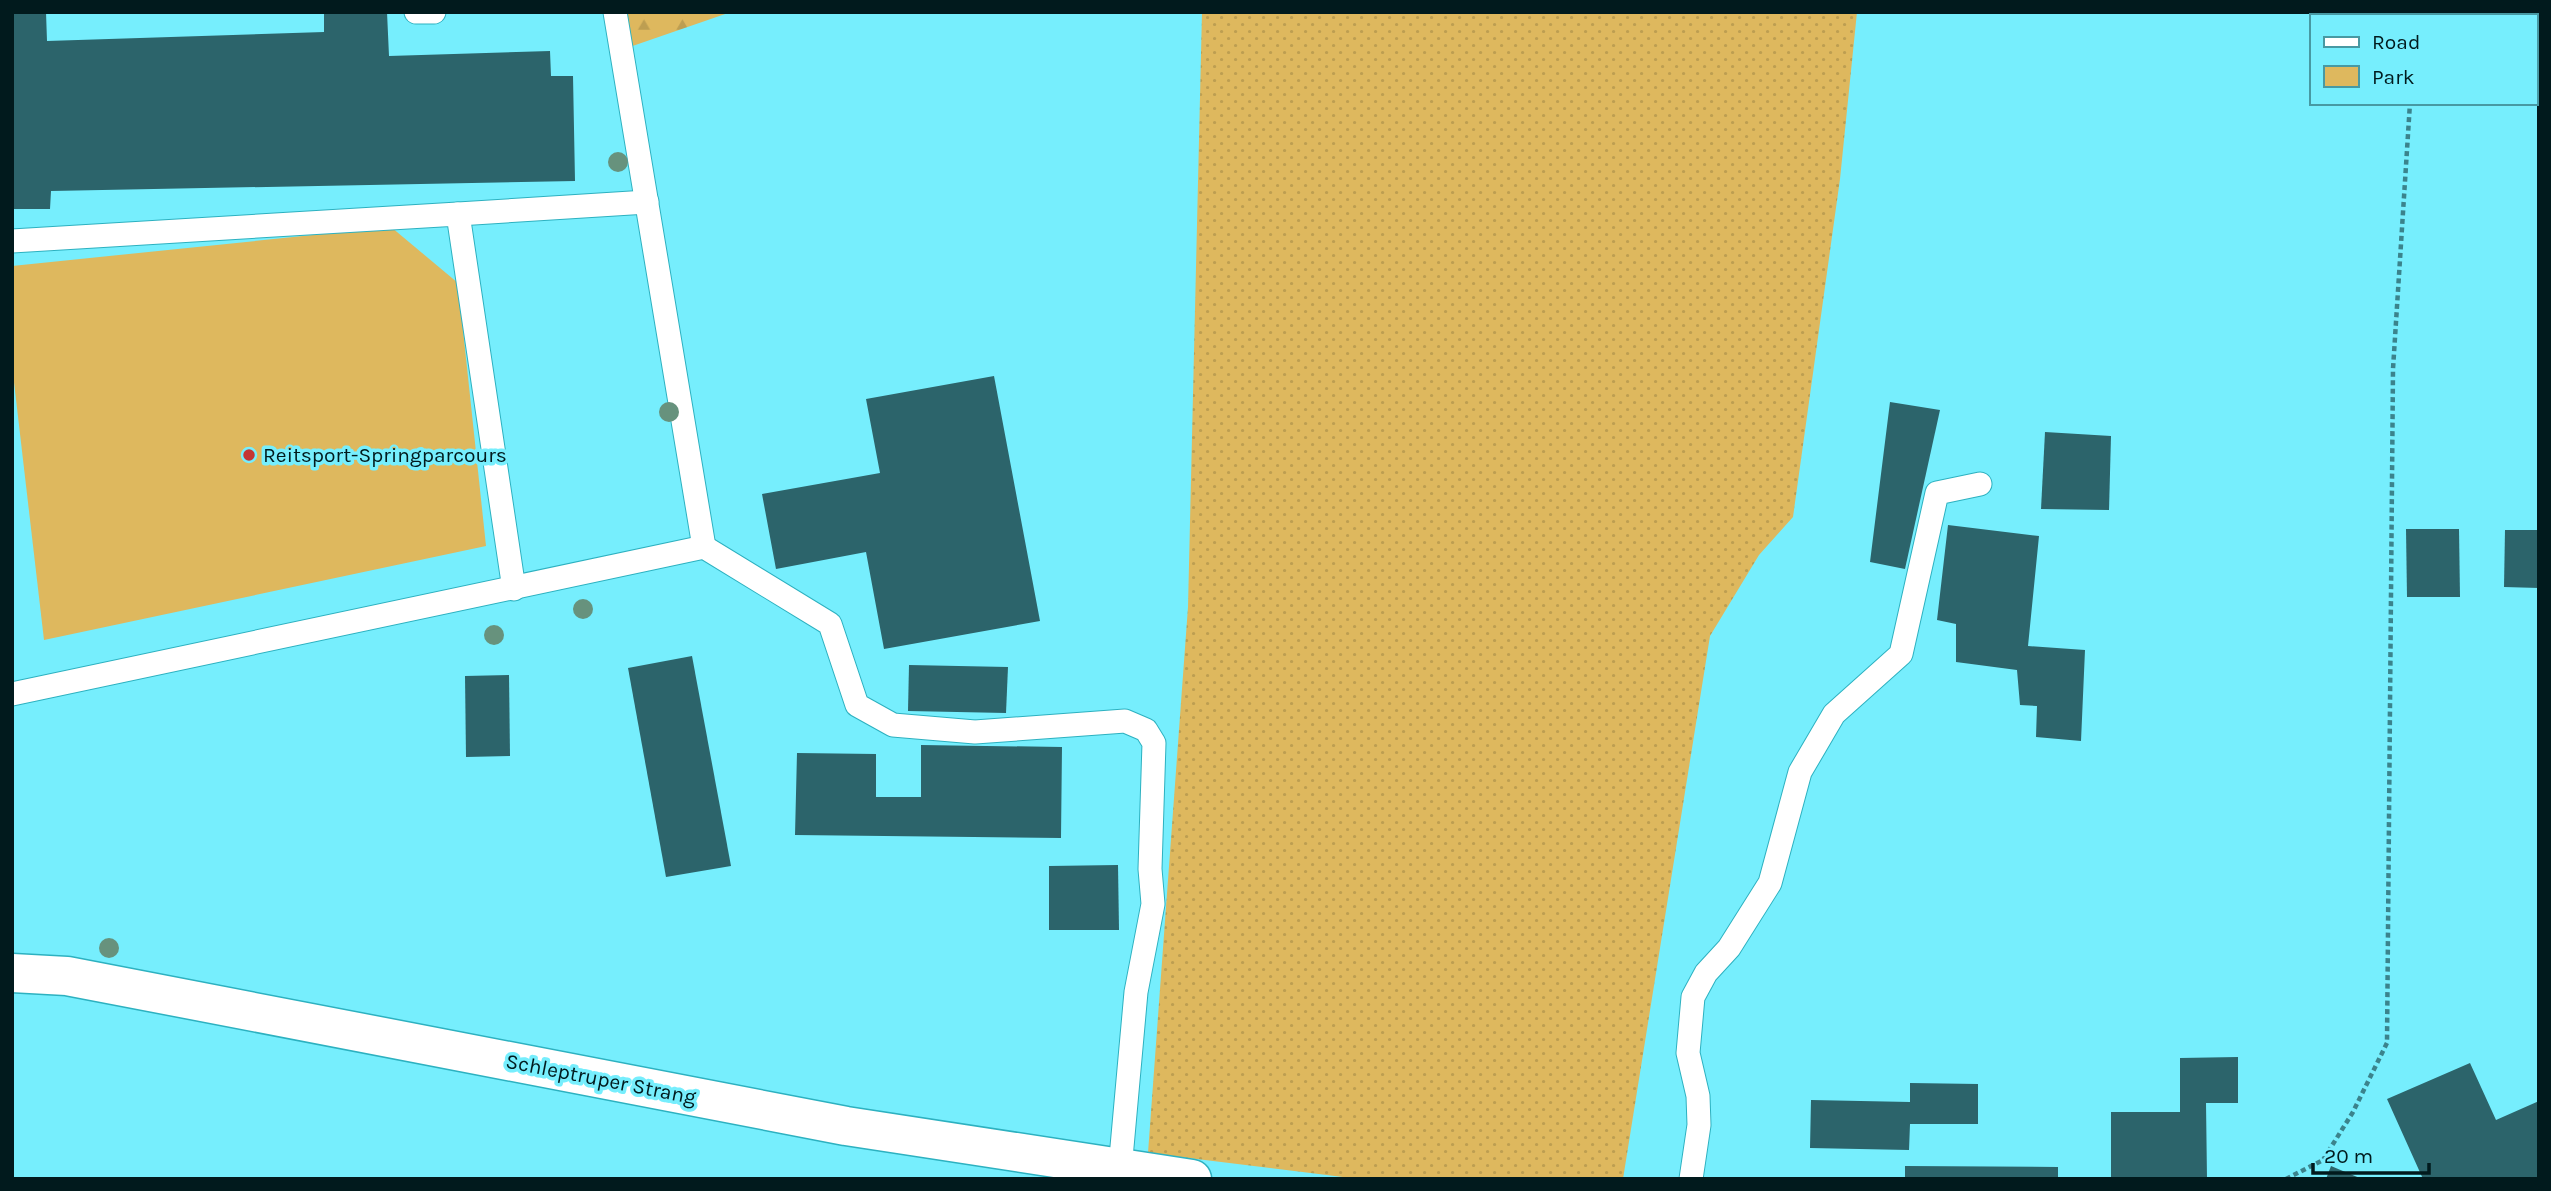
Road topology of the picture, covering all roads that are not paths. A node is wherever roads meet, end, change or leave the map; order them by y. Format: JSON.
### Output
{"nodes":[{"id":1,"x":416,"y":12,"type":"edge"},
{"id":2,"x":433,"y":12,"type":"edge"},
{"id":3,"x":615,"y":12,"type":"edge"},
{"id":4,"x":647,"y":202,"type":"junction"},
{"id":5,"x":458,"y":214,"type":"junction"},
{"id":6,"x":12,"y":241,"type":"edge"},
{"id":7,"x":1980,"y":484,"type":"dead end"},
{"id":8,"x":704,"y":547,"type":"junction"},
{"id":9,"x":514,"y":589,"type":"junction"},
{"id":10,"x":12,"y":694,"type":"edge"},
{"id":11,"x":12,"y":973,"type":"edge"},
{"id":12,"x":1120,"y":1169,"type":"junction"},
{"id":13,"x":1192,"y":1179,"type":"edge"},
{"id":14,"x":1691,"y":1179,"type":"edge"}],
"edges":[{"from":1,"to":2,"type":"lane"},
{"from":3,"to":4,"type":"lane"},
{"from":4,"to":5,"type":"lane"},
{"from":4,"to":8,"type":"lane"},
{"from":5,"to":6,"type":"lane"},
{"from":5,"to":9,"type":"lane"},
{"from":7,"to":14,"type":"lane"},
{"from":8,"to":9,"type":"lane"},
{"from":8,"to":12,"type":"lane"},
{"from":9,"to":10,"type":"lane"},
{"from":11,"to":12,"type":"street","name":"Schleptruper Strang"},
{"from":12,"to":13,"type":"street","name":"Schleptruper Strang"}]}
